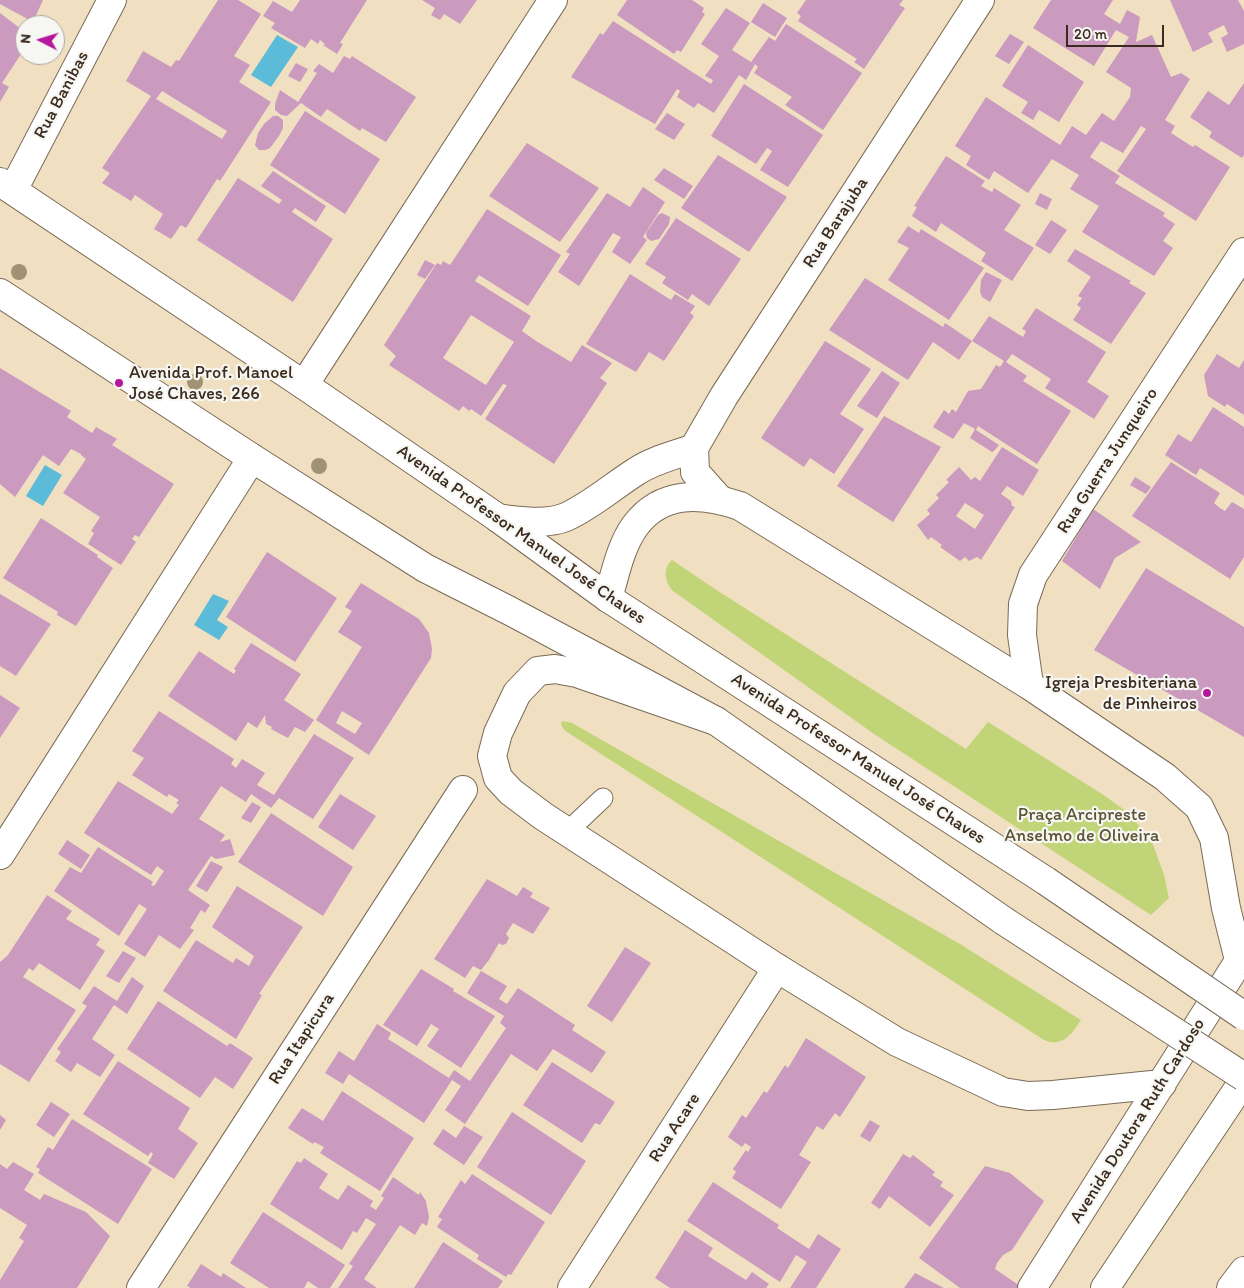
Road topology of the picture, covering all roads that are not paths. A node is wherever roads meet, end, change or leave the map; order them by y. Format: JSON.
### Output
{"nodes":[{"id":1,"x":112,"y":0,"type":"edge"},
{"id":2,"x":552,"y":0,"type":"edge"},
{"id":3,"x":980,"y":0,"type":"edge"},
{"id":4,"x":6,"y":186,"type":"edge"},
{"id":5,"x":1244,"y":252,"type":"edge"},
{"id":6,"x":0,"y":293,"type":"edge"},
{"id":7,"x":304,"y":385,"type":"junction"},
{"id":8,"x":694,"y":448,"type":"junction"},
{"id":9,"x":252,"y":458,"type":"junction"},
{"id":10,"x":720,"y":500,"type":"junction"},
{"id":11,"x":498,"y":518,"type":"junction"},
{"id":12,"x":608,"y":598,"type":"junction"},
{"id":13,"x":1029,"y":685,"type":"junction"},
{"id":14,"x":716,"y":721,"type":"junction"},
{"id":15,"x":463,"y":790,"type":"dead end"},
{"id":16,"x":603,"y":798,"type":"dead end"},
{"id":17,"x":568,"y":832,"type":"junction"},
{"id":18,"x":0,"y":855,"type":"edge"},
{"id":19,"x":1242,"y":956,"type":"edge"},
{"id":20,"x":777,"y":968,"type":"junction"},
{"id":21,"x":1244,"y":1016,"type":"edge"},
{"id":22,"x":1244,"y":1079,"type":"edge"},
{"id":23,"x":1162,"y":1084,"type":"junction"},
{"id":24,"x":1244,"y":1271,"type":"edge"},
{"id":25,"x":141,"y":1288,"type":"edge"},
{"id":26,"x":572,"y":1288,"type":"edge"},
{"id":27,"x":1032,"y":1288,"type":"edge"},
{"id":28,"x":1105,"y":1288,"type":"edge"},
{"id":29,"x":1231,"y":1288,"type":"edge"}],
"edges":[{"from":1,"to":4,"type":"main road","name":"Rua Banibas"},
{"from":2,"to":7,"type":"main road"},
{"from":3,"to":8,"type":"main road","name":"Rua Barajuba"},
{"from":4,"to":7,"type":"main road","name":"Avenida Professor Manuel José Chaves"},
{"from":5,"to":13,"type":"main road","name":"Rua Guerra Junqueiro"},
{"from":6,"to":9,"type":"main road"},
{"from":7,"to":11,"type":"main road","name":"Avenida Professor Manuel José Chaves"},
{"from":8,"to":10,"type":"main road"},
{"from":8,"to":11,"type":"main road"},
{"from":9,"to":14,"type":"main road"},
{"from":9,"to":18,"type":"main road"},
{"from":10,"to":12,"type":"main road"},
{"from":10,"to":13,"type":"main road"},
{"from":11,"to":12,"type":"main road","name":"Avenida Professor Manuel José Chaves"},
{"from":12,"to":21,"type":"main road","name":"Avenida Professor Manuel José Chaves","bridge":true},
{"from":13,"to":19,"type":"main road"},
{"from":14,"to":17,"type":"main road"},
{"from":14,"to":22,"type":"main road","bridge":true},
{"from":15,"to":25,"type":"main road","name":"Rua Itapicura"},
{"from":16,"to":17,"type":"lane"},
{"from":17,"to":20,"type":"main road"},
{"from":19,"to":23,"type":"main road","name":"Avenida Doutora Ruth Cardoso"},
{"from":20,"to":23,"type":"main road"},
{"from":20,"to":26,"type":"main road","name":"Rua Acare"},
{"from":22,"to":28,"type":"main road"},
{"from":23,"to":27,"type":"main road","name":"Avenida Doutora Ruth Cardoso"},
{"from":24,"to":29,"type":"main road"}]}
